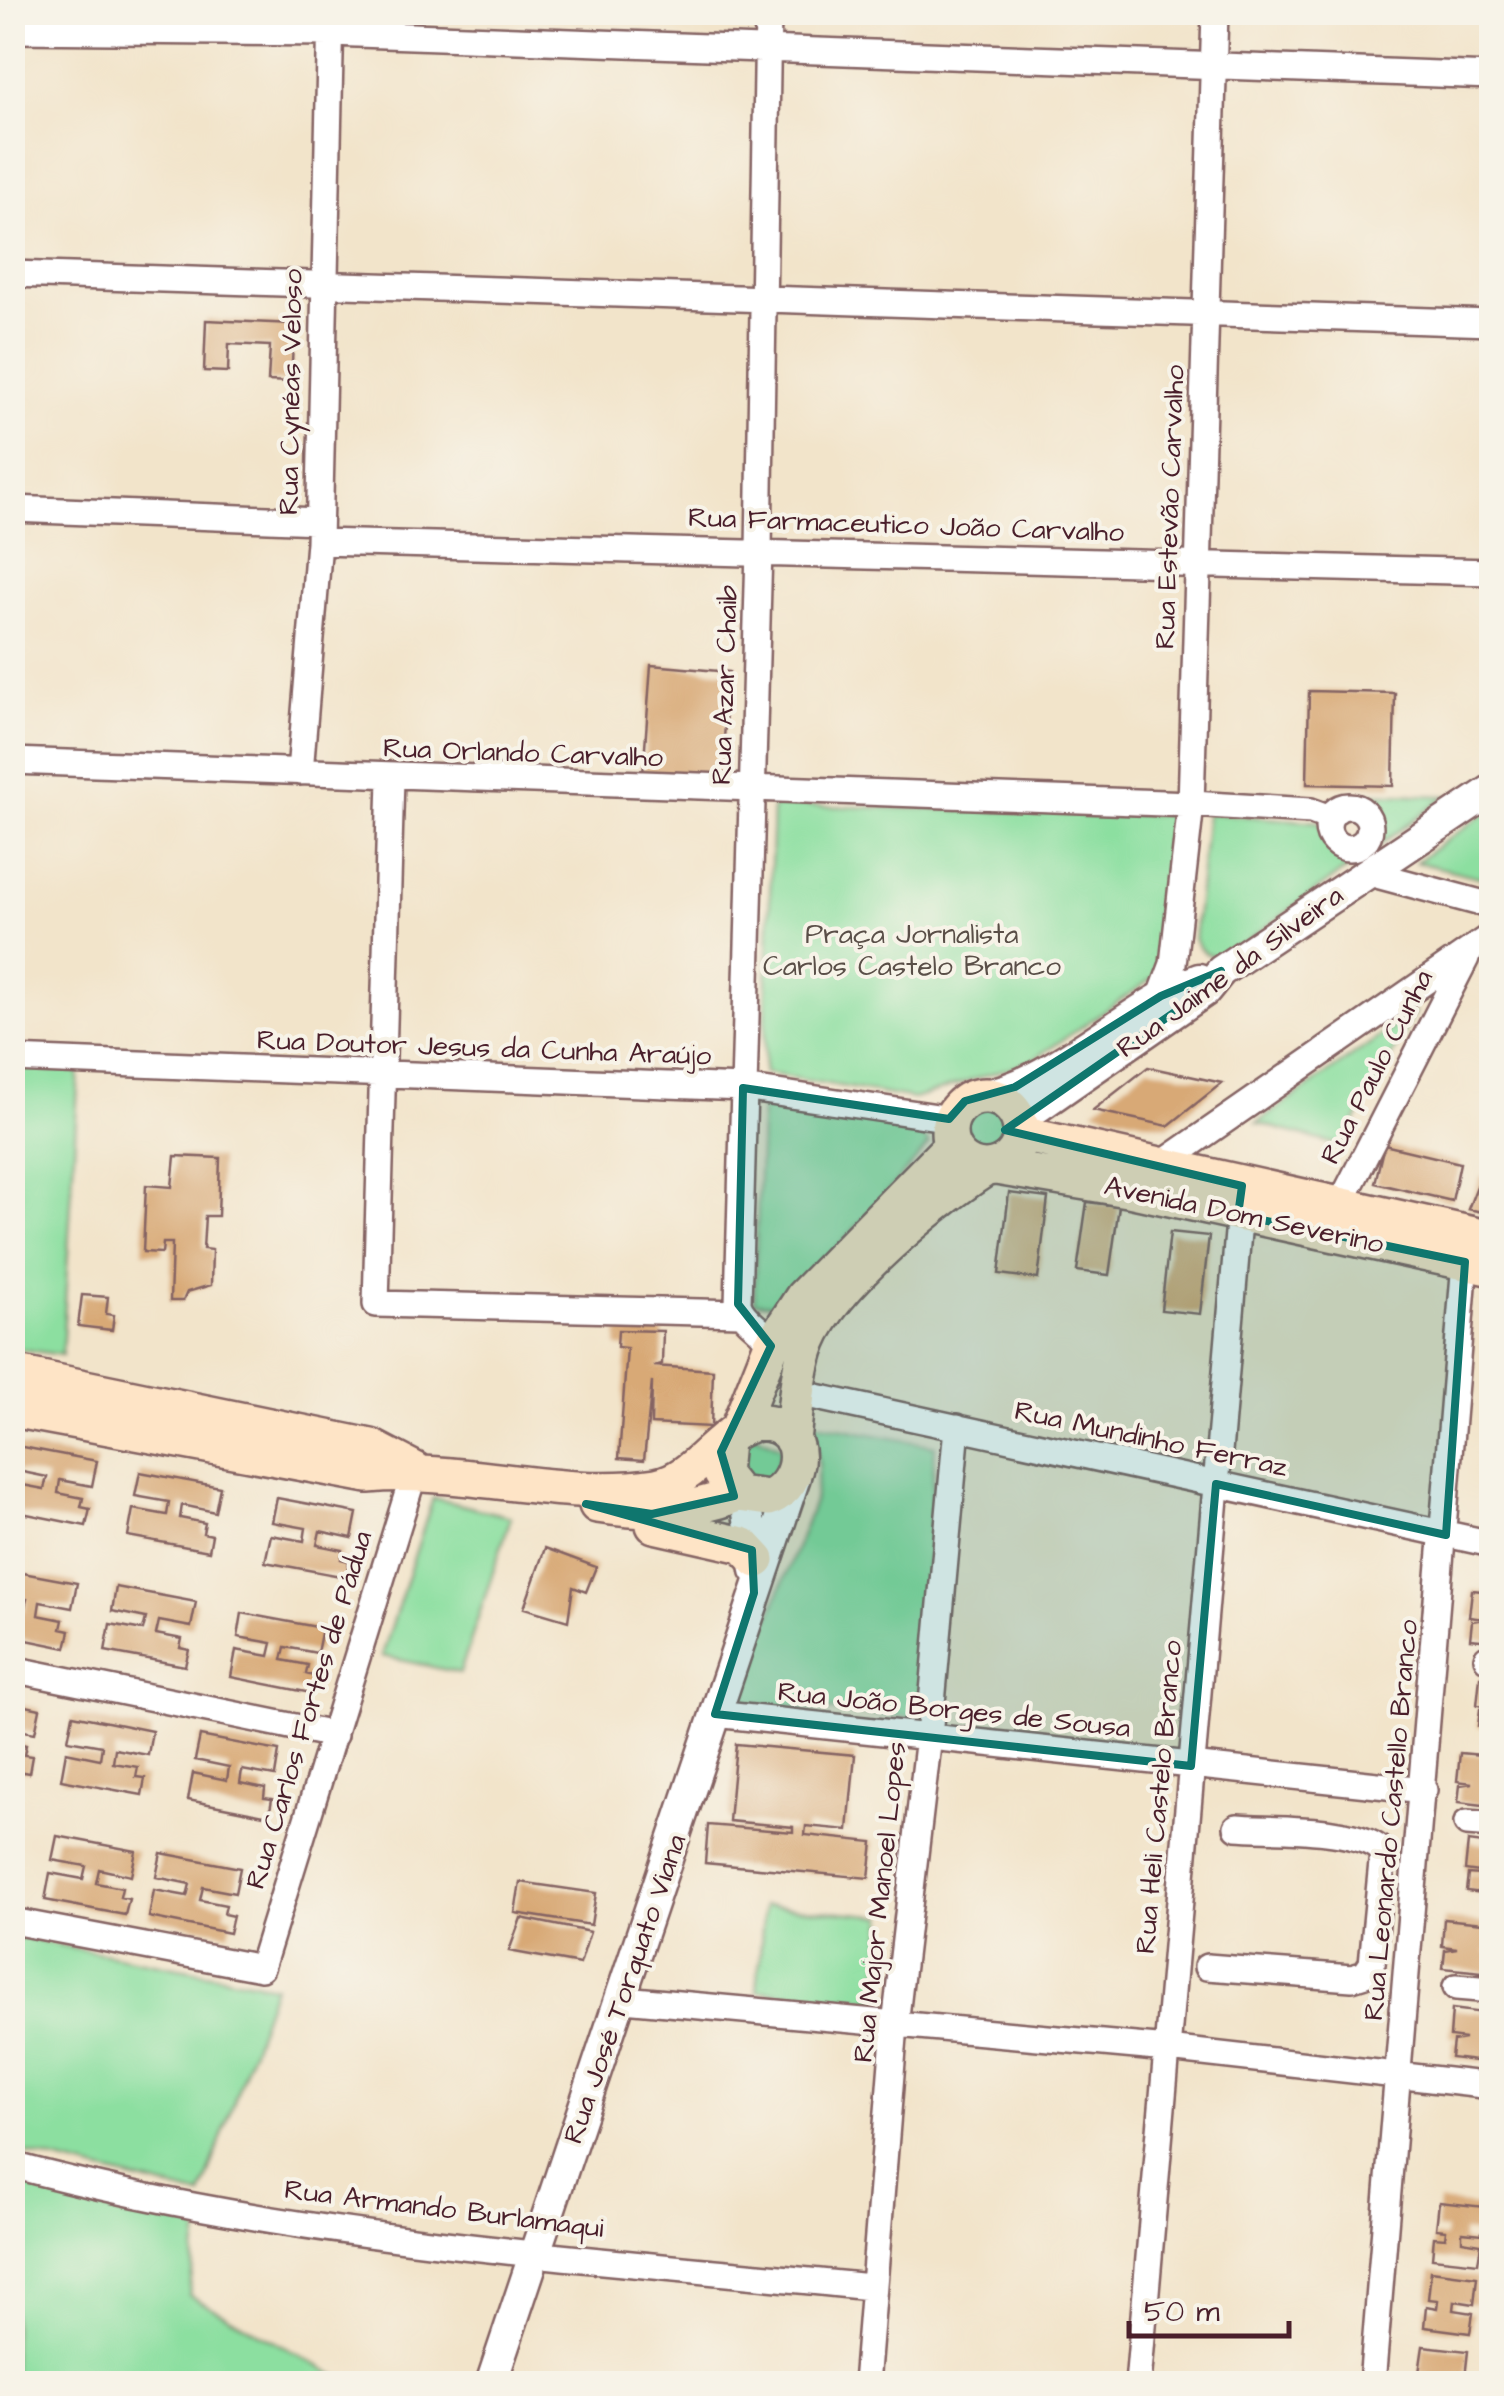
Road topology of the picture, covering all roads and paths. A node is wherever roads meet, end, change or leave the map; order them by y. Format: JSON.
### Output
{"nodes":[{"id":1,"x":768,"y":12,"type":"edge"},
{"id":2,"x":1215,"y":12,"type":"edge"},
{"id":3,"x":331,"y":23,"type":"edge"},
{"id":4,"x":12,"y":30,"type":"edge"},
{"id":5,"x":767,"y":52,"type":"junction"},
{"id":6,"x":1214,"y":68,"type":"junction"},
{"id":7,"x":1492,"y":76,"type":"edge"},
{"id":8,"x":12,"y":274,"type":"edge"},
{"id":9,"x":322,"y":286,"type":"junction"},
{"id":10,"x":762,"y":297,"type":"junction"},
{"id":11,"x":1206,"y":315,"type":"junction"},
{"id":12,"x":1492,"y":324,"type":"edge"},
{"id":13,"x":12,"y":510,"type":"edge"},
{"id":14,"x":319,"y":532,"type":"junction"},
{"id":15,"x":760,"y":550,"type":"junction"},
{"id":16,"x":1199,"y":564,"type":"junction"},
{"id":17,"x":1492,"y":572,"type":"edge"},
{"id":18,"x":12,"y":761,"type":"edge"},
{"id":19,"x":300,"y":772,"type":"junction"},
{"id":20,"x":391,"y":778,"type":"junction"},
{"id":21,"x":1492,"y":790,"type":"edge"},
{"id":22,"x":752,"y":792,"type":"junction"},
{"id":23,"x":1191,"y":804,"type":"junction"},
{"id":24,"x":1330,"y":818,"type":"dead end"},
{"id":25,"x":1368,"y":873,"type":"junction"},
{"id":26,"x":1492,"y":906,"type":"edge"},
{"id":27,"x":1492,"y":934,"type":"edge"},
{"id":28,"x":1175,"y":936,"type":"junction"},
{"id":29,"x":1468,"y":954,"type":"junction"},
{"id":30,"x":1221,"y":972,"type":"junction"},
{"id":31,"x":1160,"y":996,"type":"junction"},
{"id":32,"x":12,"y":1059,"type":"edge"},
{"id":33,"x":385,"y":1076,"type":"junction"},
{"id":34,"x":743,"y":1088,"type":"junction"},
{"id":35,"x":980,"y":1096,"type":"junction"},
{"id":36,"x":1020,"y":1127,"type":"junction"},
{"id":37,"x":951,"y":1132,"type":"junction"},
{"id":38,"x":991,"y":1168,"type":"junction"},
{"id":39,"x":1156,"y":1168,"type":"junction"},
{"id":40,"x":1240,"y":1200,"type":"junction"},
{"id":41,"x":1339,"y":1207,"type":"junction"},
{"id":42,"x":1483,"y":1256,"type":"edge"},
{"id":43,"x":741,"y":1312,"type":"junction"},
{"id":44,"x":771,"y":1346,"type":"junction"},
{"id":45,"x":12,"y":1373,"type":"edge"},
{"id":46,"x":798,"y":1393,"type":"junction"},
{"id":47,"x":12,"y":1409,"type":"edge"},
{"id":48,"x":957,"y":1428,"type":"junction"},
{"id":49,"x":732,"y":1435,"type":"junction"},
{"id":50,"x":792,"y":1440,"type":"junction"},
{"id":51,"x":416,"y":1470,"type":"junction"},
{"id":52,"x":794,"y":1477,"type":"junction"},
{"id":53,"x":1216,"y":1484,"type":"junction"},
{"id":54,"x":509,"y":1486,"type":"junction"},
{"id":55,"x":742,"y":1496,"type":"junction"},
{"id":56,"x":586,"y":1504,"type":"junction"},
{"id":57,"x":1446,"y":1535,"type":"junction"},
{"id":58,"x":1492,"y":1544,"type":"edge"},
{"id":59,"x":756,"y":1576,"type":"junction"},
{"id":60,"x":12,"y":1669,"type":"edge"},
{"id":61,"x":715,"y":1714,"type":"junction"},
{"id":62,"x":334,"y":1734,"type":"junction"},
{"id":63,"x":929,"y":1736,"type":"junction"},
{"id":64,"x":1192,"y":1766,"type":"junction"},
{"id":65,"x":1424,"y":1790,"type":"junction"},
{"id":66,"x":1237,"y":1827,"type":"dead end"},
{"id":67,"x":1378,"y":1902,"type":"junction"},
{"id":68,"x":1414,"y":1908,"type":"junction"},
{"id":69,"x":12,"y":1921,"type":"edge"},
{"id":70,"x":1208,"y":1966,"type":"dead end"},
{"id":71,"x":1456,"y":1987,"type":"dead end"},
{"id":72,"x":1492,"y":1990,"type":"edge"},
{"id":73,"x":624,"y":1998,"type":"junction"},
{"id":74,"x":895,"y":2025,"type":"junction"},
{"id":75,"x":1168,"y":2050,"type":"junction"},
{"id":76,"x":1400,"y":2076,"type":"junction"},
{"id":77,"x":1492,"y":2086,"type":"edge"},
{"id":78,"x":12,"y":2165,"type":"edge"},
{"id":79,"x":535,"y":2253,"type":"junction"},
{"id":80,"x":872,"y":2287,"type":"junction"},
{"id":81,"x":491,"y":2384,"type":"edge"},
{"id":82,"x":866,"y":2384,"type":"edge"},
{"id":83,"x":1138,"y":2384,"type":"edge"},
{"id":84,"x":1372,"y":2384,"type":"edge"}],
"edges":[{"from":1,"to":5,"type":"street","name":"Rua Azar Chaib"},
{"from":2,"to":6,"type":"street","name":"Rua Estevão Carvalho"},
{"from":3,"to":4,"type":"street"},
{"from":3,"to":5,"type":"street"},
{"from":3,"to":9,"type":"street","name":"Rua Cynéas Veloso"},
{"from":5,"to":6,"type":"street"},
{"from":5,"to":10,"type":"street","name":"Rua Azar Chaib"},
{"from":6,"to":7,"type":"street"},
{"from":6,"to":11,"type":"street","name":"Rua Estevão Carvalho"},
{"from":8,"to":9,"type":"street"},
{"from":9,"to":10,"type":"street"},
{"from":9,"to":14,"type":"street","name":"Rua Cynéas Veloso"},
{"from":10,"to":11,"type":"street"},
{"from":10,"to":15,"type":"street","name":"Rua Azar Chaib"},
{"from":11,"to":12,"type":"street"},
{"from":11,"to":16,"type":"street","name":"Rua Estevão Carvalho"},
{"from":13,"to":14,"type":"street","name":"Rua Farmaceutico João Carvalho"},
{"from":14,"to":15,"type":"street","name":"Rua Farmaceutico João Carvalho"},
{"from":14,"to":19,"type":"street","name":"Rua Cynéas Veloso"},
{"from":15,"to":16,"type":"street","name":"Rua Farmaceutico João Carvalho"},
{"from":15,"to":22,"type":"street","name":"Rua Azar Chaib"},
{"from":16,"to":17,"type":"street","name":"Rua Farmaceutico João Carvalho"},
{"from":16,"to":23,"type":"street","name":"Rua Estevão Carvalho"},
{"from":18,"to":19,"type":"street","name":"Rua Orlando Carvalho"},
{"from":19,"to":20,"type":"street","name":"Rua Orlando Carvalho"},
{"from":20,"to":22,"type":"street","name":"Rua Orlando Carvalho"},
{"from":20,"to":33,"type":"street"},
{"from":21,"to":25,"type":"street","name":"Rua Jaime da Silveira"},
{"from":22,"to":23,"type":"street","name":"Rua Orlando Carvalho"},
{"from":22,"to":34,"type":"street","name":"Rua Azar Chaib"},
{"from":23,"to":24,"type":"street","name":"Rua Orlando Carvalho"},
{"from":23,"to":28,"type":"street","name":"Rua Estevão Carvalho"},
{"from":25,"to":26,"type":"street"},
{"from":25,"to":30,"type":"street","name":"Rua Jaime da Silveira"},
{"from":27,"to":29,"type":"street"},
{"from":28,"to":30,"type":"street"},
{"from":28,"to":31,"type":"street","name":"Rua Estevão Carvalho"},
{"from":29,"to":39,"type":"street"},
{"from":29,"to":41,"type":"street","name":"Rua Paulo Cunha"},
{"from":30,"to":31,"type":"street"},
{"from":30,"to":36,"type":"street","name":"Rua Jaime da Silveira"},
{"from":31,"to":35,"type":"street"},
{"from":32,"to":33,"type":"street","name":"Rua Doutor Jesus da Cunha Araújo"},
{"from":33,"to":34,"type":"street","name":"Rua Doutor Jesus da Cunha Araújo"},
{"from":33,"to":43,"type":"street"},
{"from":34,"to":37,"type":"street","name":"Rua Doutor Jesus da Cunha Araújo"},
{"from":34,"to":43,"type":"street","name":"Rua Azar Chaib"},
{"from":35,"to":36,"type":"main road"},
{"from":35,"to":37,"type":"main road"},
{"from":36,"to":38,"type":"main road"},
{"from":36,"to":39,"type":"main road","name":"Avenida Dom Severino"},
{"from":37,"to":38,"type":"main road"},
{"from":37,"to":44,"type":"main road"},
{"from":38,"to":40,"type":"main road","name":"Avenida Dom Severino"},
{"from":38,"to":46,"type":"main road"},
{"from":39,"to":40,"type":"main road","name":"Avenida Dom Severino"},
{"from":40,"to":41,"type":"main road","name":"Avenida Dom Severino"},
{"from":40,"to":42,"type":"main road","name":"Avenida Dom Severino"},
{"from":40,"to":53,"type":"street","name":"Rua Heli Castelo Branco"},
{"from":41,"to":42,"type":"main road","name":"Avenida Dom Severino"},
{"from":42,"to":57,"type":"street","name":"Rua Leonardo Castello Branco"},
{"from":43,"to":44,"type":"street"},
{"from":44,"to":49,"type":"main road"},
{"from":45,"to":51,"type":"main road"},
{"from":46,"to":48,"type":"street","name":"Rua Mundinho Ferraz"},
{"from":46,"to":50,"type":"main road"},
{"from":47,"to":51,"type":"main road"},
{"from":48,"to":53,"type":"street","name":"Rua Mundinho Ferraz"},
{"from":48,"to":63,"type":"street","name":"Rua Major Manoel Lopes"},
{"from":49,"to":50,"type":"main road"},
{"from":49,"to":54,"type":"main road"},
{"from":49,"to":55,"type":"main road"},
{"from":50,"to":52,"type":"main road"},
{"from":51,"to":54,"type":"main road"},
{"from":51,"to":62,"type":"street","name":"Rua Carlos Fortes de Pádua"},
{"from":52,"to":55,"type":"main road"},
{"from":52,"to":59,"type":"street","name":"Rua José Torquato Viana"},
{"from":53,"to":57,"type":"street","name":"Rua Mundinho Ferraz"},
{"from":53,"to":64,"type":"street","name":"Rua Heli Castelo Branco"},
{"from":54,"to":56,"type":"main road"},
{"from":55,"to":56,"type":"main road"},
{"from":55,"to":59,"type":"street","name":"Rua José Torquato Viana"},
{"from":56,"to":59,"type":"main road"},
{"from":57,"to":58,"type":"street","name":"Rua Mundinho Ferraz"},
{"from":57,"to":65,"type":"street","name":"Rua Leonardo Castello Branco"},
{"from":59,"to":61,"type":"street","name":"Rua José Torquato Viana"},
{"from":60,"to":62,"type":"street"},
{"from":61,"to":63,"type":"street","name":"Rua João Borges de Sousa"},
{"from":61,"to":73,"type":"street","name":"Rua José Torquato Viana"},
{"from":62,"to":69,"type":"street","name":"Rua Carlos Fortes de Pádua"},
{"from":63,"to":64,"type":"street","name":"Rua João Borges de Sousa"},
{"from":63,"to":74,"type":"street","name":"Rua Major Manoel Lopes"},
{"from":64,"to":65,"type":"street","name":"Rua João Borges de Sousa"},
{"from":64,"to":75,"type":"street","name":"Rua Heli Castelo Branco"},
{"from":65,"to":68,"type":"street","name":"Rua Leonardo Castello Branco"},
{"from":66,"to":67,"type":"street"},
{"from":67,"to":68,"type":"street"},
{"from":67,"to":70,"type":"street"},
{"from":68,"to":76,"type":"street","name":"Rua Leonardo Castello Branco"},
{"from":71,"to":72,"type":"street"},
{"from":73,"to":74,"type":"street"},
{"from":73,"to":79,"type":"street","name":"Rua José Torquato Viana"},
{"from":74,"to":75,"type":"street"},
{"from":74,"to":80,"type":"street","name":"Rua Major Manoel Lopes"},
{"from":75,"to":76,"type":"street"},
{"from":75,"to":83,"type":"street","name":"Rua Heli Castelo Branco"},
{"from":76,"to":77,"type":"street"},
{"from":76,"to":84,"type":"street","name":"Rua Leonardo Castello Branco"},
{"from":78,"to":79,"type":"street","name":"Rua Armando Burlamaqui"},
{"from":79,"to":80,"type":"street","name":"Rua Armando Burlamaqui"},
{"from":79,"to":81,"type":"street","name":"Rua José Torquato Viana"},
{"from":80,"to":82,"type":"street","name":"Rua Major Manoel Lopes"}]}
